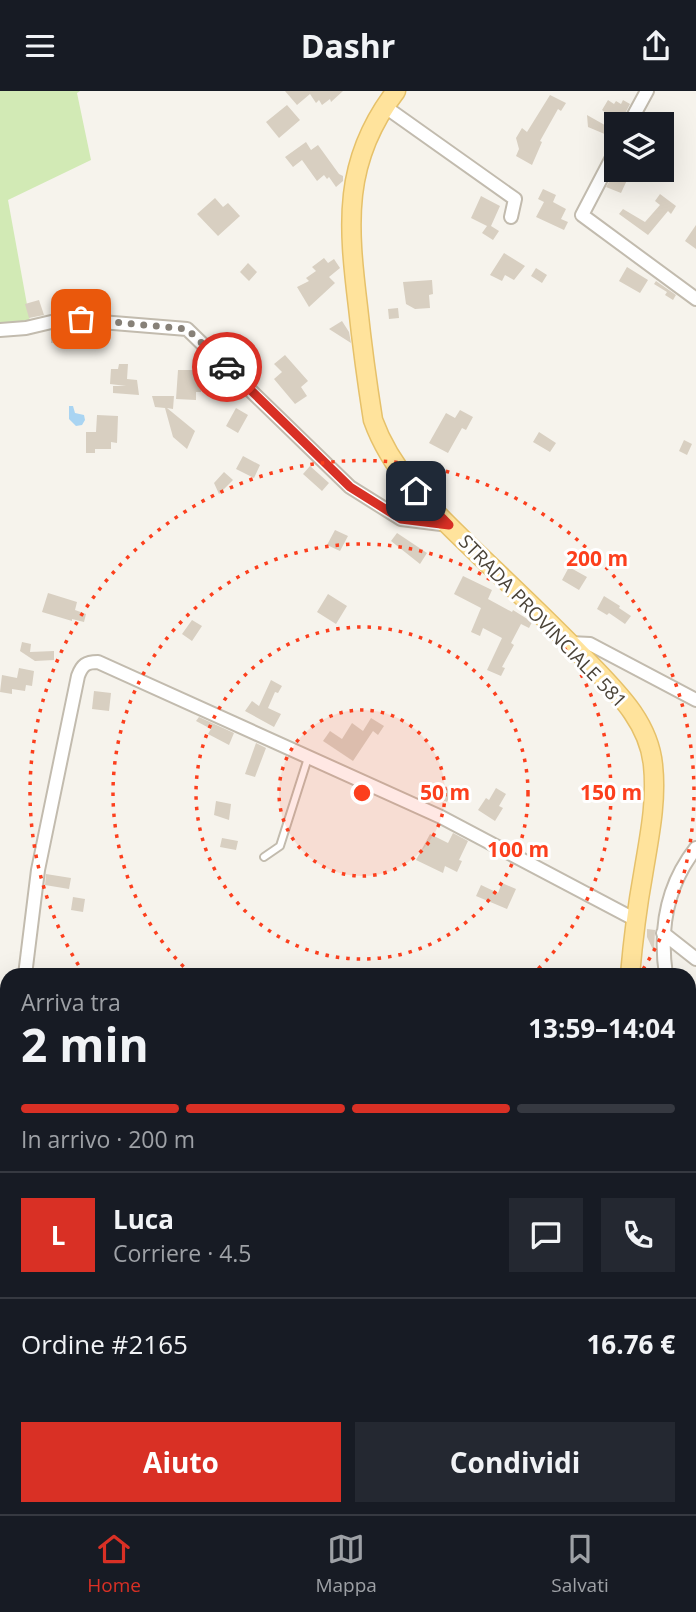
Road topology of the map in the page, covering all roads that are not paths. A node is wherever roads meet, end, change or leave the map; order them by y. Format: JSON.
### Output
{"nodes":[{"id":1,"x":396,"y":91,"type":"edge"},
{"id":2,"x":647,"y":91,"type":"edge"},
{"id":3,"x":384,"y":106,"type":"junction"},
{"id":4,"x":636,"y":112,"type":"edge"},
{"id":5,"x":604,"y":173,"type":"edge"},
{"id":6,"x":512,"y":217,"type":"dead end"},
{"id":7,"x":696,"y":299,"type":"edge"},
{"id":8,"x":0,"y":330,"type":"edge"},
{"id":9,"x":449,"y":525,"type":"junction"},
{"id":10,"x":570,"y":643,"type":"junction"},
{"id":11,"x":696,"y":700,"type":"edge"},
{"id":12,"x":308,"y":758,"type":"junction"},
{"id":13,"x":696,"y":848,"type":"edge"},
{"id":14,"x":264,"y":857,"type":"dead end"},
{"id":15,"x":636,"y":920,"type":"junction"},
{"id":16,"x":663,"y":933,"type":"junction"},
{"id":17,"x":696,"y":960,"type":"edge"},
{"id":18,"x":26,"y":968,"type":"edge"},
{"id":19,"x":630,"y":968,"type":"edge"},
{"id":20,"x":666,"y":968,"type":"edge"}],
"edges":[{"from":1,"to":3,"type":"main road","name":"STRADA PROVINCIALE 581"},
{"from":2,"to":4,"type":"street"},
{"from":3,"to":6,"type":"street"},
{"from":3,"to":9,"type":"main road","name":"STRADA PROVINCIALE 581"},
{"from":5,"to":7,"type":"street"},
{"from":8,"to":9,"type":"street"},
{"from":9,"to":10,"type":"main road","name":"STRADA PROVINCIALE 581"},
{"from":10,"to":11,"type":"street"},
{"from":10,"to":15,"type":"main road","name":"STRADA PROVINCIALE 581"},
{"from":12,"to":14,"type":"lane"},
{"from":12,"to":15,"type":"street"},
{"from":12,"to":18,"type":"street"},
{"from":13,"to":16,"type":"street"},
{"from":15,"to":19,"type":"main road","name":"STRADA PROVINCIALE 581"},
{"from":16,"to":17,"type":"street"},
{"from":16,"to":20,"type":"street"}]}
